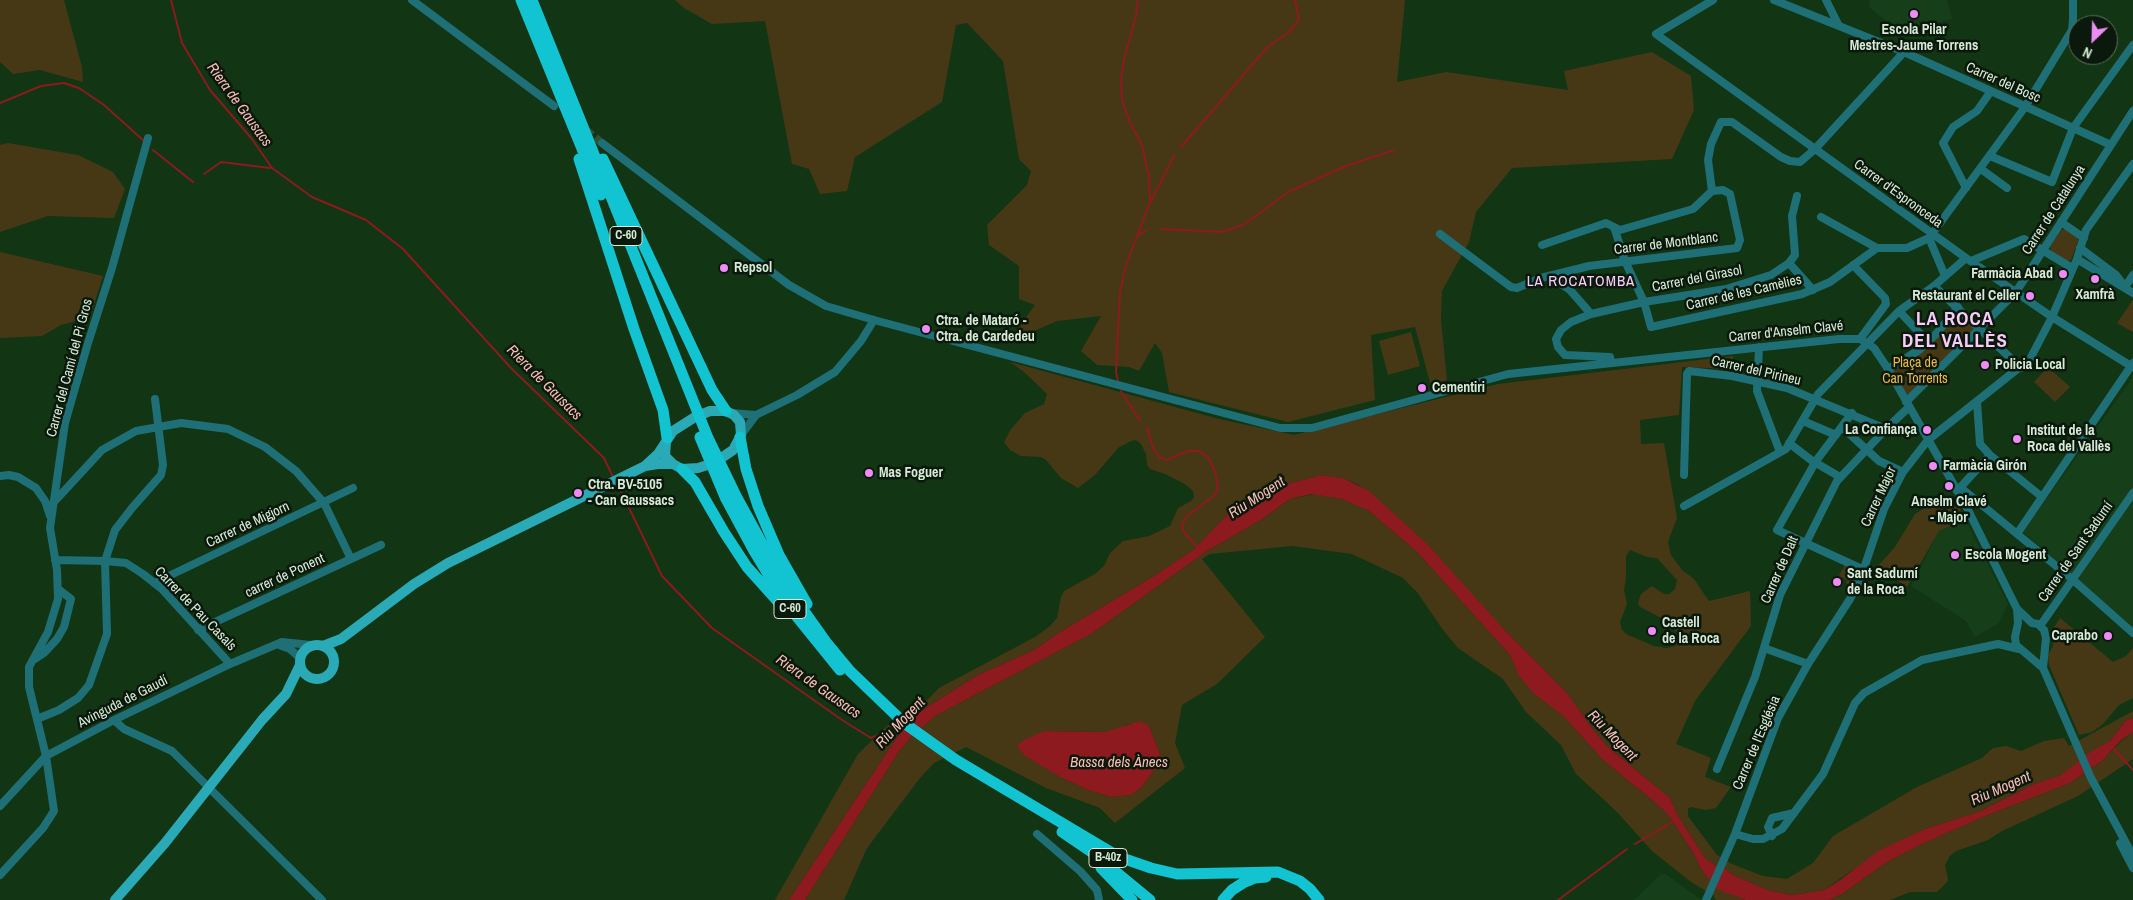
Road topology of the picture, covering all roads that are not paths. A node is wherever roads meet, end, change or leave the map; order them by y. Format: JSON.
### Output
{"nodes":[{"id":1,"x":412,"y":0,"type":"edge"},
{"id":2,"x":521,"y":0,"type":"edge"},
{"id":3,"x":532,"y":0,"type":"edge"},
{"id":4,"x":1712,"y":0,"type":"edge"},
{"id":5,"x":1774,"y":0,"type":"edge"},
{"id":6,"x":1826,"y":0,"type":"edge"},
{"id":7,"x":2073,"y":0,"type":"edge"},
{"id":8,"x":1839,"y":26,"type":"junction"},
{"id":9,"x":2133,"y":44,"type":"edge"},
{"id":10,"x":1904,"y":52,"type":"junction"},
{"id":11,"x":1991,"y":91,"type":"junction"},
{"id":12,"x":554,"y":106,"type":"dead end"},
{"id":13,"x":2025,"y":107,"type":"junction"},
{"id":14,"x":2133,"y":111,"type":"edge"},
{"id":15,"x":573,"y":115,"type":"junction"},
{"id":16,"x":2073,"y":128,"type":"junction"},
{"id":17,"x":148,"y":138,"type":"dead end"},
{"id":18,"x":602,"y":143,"type":"tunnel mouth"},
{"id":19,"x":2111,"y":145,"type":"junction"},
{"id":20,"x":1815,"y":149,"type":"junction"},
{"id":21,"x":1990,"y":156,"type":"junction"},
{"id":22,"x":2133,"y":164,"type":"edge"},
{"id":23,"x":1980,"y":169,"type":"junction"},
{"id":24,"x":1966,"y":188,"type":"junction"},
{"id":25,"x":2007,"y":188,"type":"dead end"},
{"id":26,"x":1712,"y":191,"type":"junction"},
{"id":27,"x":1797,"y":196,"type":"dead end"},
{"id":28,"x":1821,"y":217,"type":"dead end"},
{"id":29,"x":2062,"y":220,"type":"junction"},
{"id":30,"x":1614,"y":227,"type":"junction"},
{"id":31,"x":1440,"y":234,"type":"dead end"},
{"id":32,"x":1931,"y":236,"type":"junction"},
{"id":33,"x":2084,"y":238,"type":"junction"},
{"id":34,"x":1542,"y":245,"type":"dead end"},
{"id":35,"x":1877,"y":248,"type":"junction"},
{"id":36,"x":2080,"y":248,"type":"junction"},
{"id":37,"x":2042,"y":251,"type":"junction"},
{"id":38,"x":1968,"y":259,"type":"junction"},
{"id":39,"x":2077,"y":259,"type":"junction"},
{"id":40,"x":1625,"y":261,"type":"junction"},
{"id":41,"x":1789,"y":263,"type":"junction"},
{"id":42,"x":1854,"y":265,"type":"junction"},
{"id":43,"x":2072,"y":268,"type":"junction"},
{"id":44,"x":2133,"y":275,"type":"edge"},
{"id":45,"x":1550,"y":276,"type":"junction"},
{"id":46,"x":1945,"y":276,"type":"junction"},
{"id":47,"x":1934,"y":286,"type":"junction"},
{"id":48,"x":2125,"y":287,"type":"junction"},
{"id":49,"x":1812,"y":290,"type":"junction"},
{"id":50,"x":2016,"y":292,"type":"junction"},
{"id":51,"x":2133,"y":293,"type":"edge"},
{"id":52,"x":1644,"y":302,"type":"junction"},
{"id":53,"x":1958,"y":307,"type":"junction"},
{"id":54,"x":1899,"y":311,"type":"junction"},
{"id":55,"x":1590,"y":314,"type":"junction"},
{"id":56,"x":2052,"y":317,"type":"junction"},
{"id":57,"x":874,"y":320,"type":"junction"},
{"id":58,"x":1980,"y":329,"type":"junction"},
{"id":59,"x":1864,"y":341,"type":"junction"},
{"id":60,"x":1928,"y":342,"type":"junction"},
{"id":61,"x":1759,"y":347,"type":"junction"},
{"id":62,"x":1611,"y":362,"type":"junction"},
{"id":63,"x":2132,"y":364,"type":"edge"},
{"id":64,"x":2021,"y":368,"type":"junction"},
{"id":65,"x":1888,"y":369,"type":"junction"},
{"id":66,"x":1758,"y":381,"type":"junction"},
{"id":67,"x":155,"y":399,"type":"dead end"},
{"id":68,"x":1816,"y":399,"type":"junction"},
{"id":69,"x":1977,"y":402,"type":"junction"},
{"id":70,"x":1908,"y":405,"type":"junction"},
{"id":71,"x":728,"y":412,"type":"junction"},
{"id":72,"x":1852,"y":413,"type":"junction"},
{"id":73,"x":756,"y":415,"type":"junction"},
{"id":74,"x":1803,"y":421,"type":"junction"},
{"id":75,"x":160,"y":427,"type":"junction"},
{"id":76,"x":1842,"y":427,"type":"junction"},
{"id":77,"x":1886,"y":429,"type":"junction"},
{"id":78,"x":1836,"y":435,"type":"junction"},
{"id":79,"x":741,"y":436,"type":"junction"},
{"id":80,"x":666,"y":440,"type":"junction"},
{"id":81,"x":1928,"y":440,"type":"junction"},
{"id":82,"x":1790,"y":443,"type":"junction"},
{"id":83,"x":1866,"y":450,"type":"junction"},
{"id":84,"x":1780,"y":452,"type":"junction"},
{"id":85,"x":1990,"y":455,"type":"junction"},
{"id":86,"x":1816,"y":461,"type":"junction"},
{"id":87,"x":645,"y":466,"type":"junction"},
{"id":88,"x":677,"y":467,"type":"junction"},
{"id":89,"x":1903,"y":472,"type":"junction"},
{"id":90,"x":1684,"y":475,"type":"dead end"},
{"id":91,"x":0,"y":476,"type":"edge"},
{"id":92,"x":1840,"y":477,"type":"junction"},
{"id":93,"x":353,"y":488,"type":"dead end"},
{"id":94,"x":1958,"y":489,"type":"junction"},
{"id":95,"x":2133,"y":493,"type":"edge"},
{"id":96,"x":2042,"y":497,"type":"junction"},
{"id":97,"x":53,"y":503,"type":"junction"},
{"id":98,"x":324,"y":503,"type":"junction"},
{"id":99,"x":1684,"y":506,"type":"dead end"},
{"id":100,"x":51,"y":519,"type":"junction"},
{"id":101,"x":2017,"y":534,"type":"junction"},
{"id":102,"x":1806,"y":544,"type":"junction"},
{"id":103,"x":381,"y":545,"type":"dead end"},
{"id":104,"x":351,"y":559,"type":"junction"},
{"id":105,"x":55,"y":560,"type":"junction"},
{"id":106,"x":105,"y":561,"type":"junction"},
{"id":107,"x":1862,"y":573,"type":"junction"},
{"id":108,"x":2072,"y":579,"type":"junction"},
{"id":109,"x":154,"y":583,"type":"junction"},
{"id":110,"x":58,"y":589,"type":"junction"},
{"id":111,"x":2017,"y":609,"type":"junction"},
{"id":112,"x":2036,"y":624,"type":"junction"},
{"id":113,"x":359,"y":628,"type":"junction"},
{"id":114,"x":198,"y":630,"type":"junction"},
{"id":115,"x":2016,"y":632,"type":"junction"},
{"id":116,"x":2133,"y":632,"type":"edge"},
{"id":117,"x":822,"y":644,"type":"junction"},
{"id":118,"x":1998,"y":644,"type":"junction"},
{"id":119,"x":274,"y":645,"type":"junction"},
{"id":120,"x":311,"y":645,"type":"junction"},
{"id":121,"x":323,"y":646,"type":"junction"},
{"id":122,"x":2044,"y":646,"type":"junction"},
{"id":123,"x":1764,"y":648,"type":"junction"},
{"id":124,"x":2019,"y":649,"type":"junction"},
{"id":125,"x":2028,"y":654,"type":"junction"},
{"id":126,"x":33,"y":660,"type":"junction"},
{"id":127,"x":300,"y":662,"type":"junction"},
{"id":128,"x":334,"y":662,"type":"junction"},
{"id":129,"x":230,"y":664,"type":"junction"},
{"id":130,"x":1808,"y":664,"type":"junction"},
{"id":131,"x":2043,"y":668,"type":"junction"},
{"id":132,"x":313,"y":678,"type":"junction"},
{"id":133,"x":286,"y":694,"type":"junction"},
{"id":134,"x":37,"y":719,"type":"junction"},
{"id":135,"x":114,"y":720,"type":"junction"},
{"id":136,"x":46,"y":756,"type":"junction"},
{"id":137,"x":1717,"y":769,"type":"dead end"},
{"id":138,"x":2100,"y":796,"type":"junction"},
{"id":139,"x":0,"y":806,"type":"edge"},
{"id":140,"x":1794,"y":813,"type":"junction"},
{"id":141,"x":1053,"y":822,"type":"junction"},
{"id":142,"x":1037,"y":834,"type":"dead end"},
{"id":143,"x":1735,"y":834,"type":"junction"},
{"id":144,"x":1772,"y":836,"type":"junction"},
{"id":145,"x":2124,"y":851,"type":"junction"},
{"id":146,"x":2133,"y":856,"type":"edge"},
{"id":147,"x":2133,"y":862,"type":"edge"},
{"id":148,"x":2133,"y":868,"type":"edge"},
{"id":149,"x":0,"y":875,"type":"edge"},
{"id":150,"x":115,"y":900,"type":"edge"},
{"id":151,"x":322,"y":900,"type":"edge"},
{"id":152,"x":1099,"y":900,"type":"edge"},
{"id":153,"x":1132,"y":900,"type":"edge"},
{"id":154,"x":1150,"y":900,"type":"edge"},
{"id":155,"x":1159,"y":900,"type":"edge"},
{"id":156,"x":1223,"y":900,"type":"edge"},
{"id":157,"x":1311,"y":900,"type":"edge"},
{"id":158,"x":1319,"y":900,"type":"edge"},
{"id":159,"x":1706,"y":900,"type":"edge"}],
"edges":[{"from":1,"to":12,"type":"street"},
{"from":2,"to":15,"type":"highway","number":"C-60"},
{"from":3,"to":15,"type":"highway","number":"C-60"},
{"from":4,"to":20,"type":"street","name":"Carrer d'Espronceda"},
{"from":5,"to":8,"type":"street","name":"Carrer del Bosc"},
{"from":6,"to":8,"type":"street"},
{"from":7,"to":13,"type":"street"},
{"from":8,"to":10,"type":"street","name":"Carrer del Bosc"},
{"from":9,"to":16,"type":"street"},
{"from":10,"to":11,"type":"street","name":"Carrer del Bosc"},
{"from":10,"to":20,"type":"street"},
{"from":11,"to":13,"type":"street","name":"Carrer del Bosc"},
{"from":11,"to":24,"type":"street"},
{"from":13,"to":16,"type":"street","name":"Carrer del Bosc"},
{"from":13,"to":21,"type":"street"},
{"from":14,"to":19,"type":"street","name":"Carrer de Catalunya"},
{"from":15,"to":71,"type":"highway"},
{"from":15,"to":80,"type":"highway"},
{"from":15,"to":117,"type":"highway","number":"C-60"},
{"from":16,"to":19,"type":"street","name":"Carrer del Bosc"},
{"from":16,"to":21,"type":"street"},
{"from":17,"to":97,"type":"street","name":"Carrer del Camí del Pi Gros"},
{"from":18,"to":57,"type":"street","name":"Carrer d'Anselm Clavé"},
{"from":19,"to":29,"type":"street","name":"Carrer de Catalunya"},
{"from":20,"to":26,"type":"street"},
{"from":20,"to":32,"type":"street","name":"Carrer d'Espronceda"},
{"from":21,"to":23,"type":"street"},
{"from":22,"to":33,"type":"street","name":"Carrer Major"},
{"from":23,"to":24,"type":"street"},
{"from":23,"to":25,"type":"street"},
{"from":24,"to":32,"type":"street"},
{"from":26,"to":30,"type":"street","name":"Carrer de Montblanc"},
{"from":26,"to":40,"type":"street","name":"Carrer de Montblanc"},
{"from":27,"to":41,"type":"street"},
{"from":28,"to":35,"type":"street"},
{"from":29,"to":33,"type":"street"},
{"from":29,"to":37,"type":"street","name":"Carrer de Catalunya"},
{"from":30,"to":34,"type":"street","name":"Carrer de Montblanc"},
{"from":30,"to":40,"type":"street","name":"Carrer de les Camèlies"},
{"from":31,"to":45,"type":"street","name":"Carrer de Montblanc"},
{"from":32,"to":35,"type":"street"},
{"from":32,"to":38,"type":"street","name":"Carrer d'Espronceda"},
{"from":32,"to":46,"type":"street"},
{"from":33,"to":36,"type":"street","name":"Carrer Major"},
{"from":35,"to":42,"type":"street","name":"Carrer de les Camèlies"},
{"from":36,"to":39,"type":"street","name":"Carrer Major"},
{"from":36,"to":48,"type":"street"},
{"from":37,"to":38,"type":"street"},
{"from":37,"to":43,"type":"street"},
{"from":37,"to":50,"type":"street","name":"Carrer de Catalunya"},
{"from":38,"to":46,"type":"street"},
{"from":38,"to":50,"type":"street","name":"Carrer d'Espronceda"},
{"from":39,"to":43,"type":"street","name":"Carrer Major"},
{"from":39,"to":48,"type":"street"},
{"from":40,"to":45,"type":"street","name":"Carrer de Montblanc"},
{"from":40,"to":52,"type":"street","name":"Carrer de les Camèlies"},
{"from":41,"to":49,"type":"street"},
{"from":41,"to":52,"type":"street","name":"Carrer del Girasol"},
{"from":42,"to":49,"type":"street","name":"Carrer de les Camèlies"},
{"from":42,"to":59,"type":"street"},
{"from":43,"to":56,"type":"street","name":"Carrer Major"},
{"from":44,"to":48,"type":"street"},
{"from":45,"to":55,"type":"street"},
{"from":46,"to":47,"type":"street"},
{"from":47,"to":53,"type":"street"},
{"from":47,"to":54,"type":"street"},
{"from":48,"to":51,"type":"street"},
{"from":49,"to":52,"type":"street","name":"Carrer de les Camèlies"},
{"from":50,"to":56,"type":"street","name":"Carrer d'Espronceda"},
{"from":50,"to":58,"type":"street","name":"Carrer de Catalunya"},
{"from":52,"to":55,"type":"street","name":"Carrer del Girasol"},
{"from":53,"to":58,"type":"street"},
{"from":53,"to":60,"type":"street"},
{"from":54,"to":59,"type":"street"},
{"from":54,"to":60,"type":"street"},
{"from":55,"to":62,"type":"street","name":"Carrer del Girasol"},
{"from":56,"to":63,"type":"street","name":"Carrer d'Espronceda"},
{"from":56,"to":64,"type":"street","name":"Carrer Major"},
{"from":57,"to":62,"type":"street","name":"Carrer d'Anselm Clavé"},
{"from":57,"to":73,"type":"street"},
{"from":58,"to":64,"type":"street"},
{"from":58,"to":70,"type":"street","name":"Carrer de Catalunya"},
{"from":59,"to":61,"type":"street","name":"Carrer d'Anselm Clavé"},
{"from":59,"to":65,"type":"street"},
{"from":59,"to":68,"type":"street"},
{"from":60,"to":65,"type":"street"},
{"from":61,"to":62,"type":"street","name":"Carrer d'Anselm Clavé"},
{"from":61,"to":66,"type":"street"},
{"from":63,"to":96,"type":"street"},
{"from":64,"to":69,"type":"street","name":"Carrer Major"},
{"from":65,"to":70,"type":"street"},
{"from":66,"to":68,"type":"street","name":"Carrer del Pirineu"},
{"from":66,"to":84,"type":"street"},
{"from":66,"to":90,"type":"street","name":"Carrer del Pirineu"},
{"from":67,"to":75,"type":"street"},
{"from":68,"to":72,"type":"street","name":"Carrer del Pirineu"},
{"from":68,"to":74,"type":"street"},
{"from":69,"to":81,"type":"street","name":"Carrer Major"},
{"from":69,"to":85,"type":"street"},
{"from":70,"to":77,"type":"street","name":"Carrer de Dalt"},
{"from":70,"to":81,"type":"street"},
{"from":71,"to":73,"type":"street"},
{"from":71,"to":79,"type":"main road"},
{"from":71,"to":80,"type":"main road"},
{"from":72,"to":76,"type":"street"},
{"from":72,"to":77,"type":"street","name":"Carrer del Pirineu"},
{"from":73,"to":79,"type":"street"},
{"from":74,"to":78,"type":"street"},
{"from":74,"to":82,"type":"street"},
{"from":75,"to":97,"type":"street"},
{"from":75,"to":98,"type":"street"},
{"from":75,"to":106,"type":"street"},
{"from":76,"to":78,"type":"street"},
{"from":76,"to":83,"type":"street"},
{"from":77,"to":83,"type":"street","name":"Carrer de Dalt"},
{"from":78,"to":86,"type":"street"},
{"from":79,"to":88,"type":"main road"},
{"from":79,"to":117,"type":"highway"},
{"from":80,"to":87,"type":"main road"},
{"from":80,"to":88,"type":"main road"},
{"from":81,"to":89,"type":"street","name":"Carrer Major"},
{"from":81,"to":94,"type":"street"},
{"from":82,"to":84,"type":"street"},
{"from":82,"to":86,"type":"street"},
{"from":83,"to":89,"type":"street"},
{"from":83,"to":92,"type":"street","name":"Carrer de Dalt"},
{"from":84,"to":99,"type":"street"},
{"from":85,"to":94,"type":"street"},
{"from":85,"to":96,"type":"street"},
{"from":86,"to":92,"type":"street"},
{"from":86,"to":102,"type":"street"},
{"from":87,"to":88,"type":"main road"},
{"from":87,"to":113,"type":"main road"},
{"from":88,"to":117,"type":"highway"},
{"from":89,"to":107,"type":"street","name":"Carrer Major"},
{"from":91,"to":100,"type":"street"},
{"from":92,"to":102,"type":"street","name":"Carrer de Dalt"},
{"from":93,"to":98,"type":"street","name":"Carrer de Migjorn"},
{"from":94,"to":101,"type":"street"},
{"from":94,"to":111,"type":"street"},
{"from":95,"to":108,"type":"street","name":"Carrer de Sant Sadurní"},
{"from":96,"to":101,"type":"street"},
{"from":97,"to":100,"type":"street","name":"Carrer del Camí del Pi Gros"},
{"from":98,"to":104,"type":"street"},
{"from":98,"to":109,"type":"street","name":"Carrer de Migjorn"},
{"from":100,"to":105,"type":"street","name":"Carrer del Camí del Pi Gros"},
{"from":101,"to":108,"type":"street"},
{"from":102,"to":107,"type":"street"},
{"from":102,"to":123,"type":"street","name":"Carrer de Dalt"},
{"from":103,"to":104,"type":"street","name":"carrer de Ponent"},
{"from":104,"to":114,"type":"street","name":"carrer de Ponent"},
{"from":105,"to":106,"type":"street","name":"Carrer de Pau Casals"},
{"from":105,"to":110,"type":"street","name":"Carrer del Camí del Pi Gros"},
{"from":106,"to":109,"type":"street","name":"Carrer de Pau Casals"},
{"from":106,"to":134,"type":"street"},
{"from":107,"to":130,"type":"street","name":"Carrer de l'Església"},
{"from":108,"to":112,"type":"street","name":"Carrer de Sant Sadurní"},
{"from":108,"to":116,"type":"street"},
{"from":109,"to":114,"type":"street","name":"Carrer de Pau Casals"},
{"from":110,"to":126,"type":"street","name":"Carrer del Camí del Pi Gros"},
{"from":110,"to":126,"type":"street"},
{"from":111,"to":112,"type":"street"},
{"from":111,"to":115,"type":"street"},
{"from":112,"to":115,"type":"street"},
{"from":112,"to":122,"type":"street"},
{"from":113,"to":121,"type":"main road"},
{"from":113,"to":128,"type":"main road"},
{"from":114,"to":129,"type":"street","name":"Carrer de Pau Casals"},
{"from":115,"to":118,"type":"street"},
{"from":115,"to":124,"type":"street"},
{"from":117,"to":141,"type":"highway","number":"C-60"},
{"from":118,"to":124,"type":"street"},
{"from":118,"to":140,"type":"street"},
{"from":119,"to":120,"type":"street","name":"Avinguda de Gaudí"},
{"from":119,"to":127,"type":"street"},
{"from":119,"to":129,"type":"street","name":"Avinguda de Gaudí"},
{"from":120,"to":121,"type":"main road"},
{"from":120,"to":127,"type":"main road"},
{"from":121,"to":128,"type":"main road"},
{"from":122,"to":125,"type":"street"},
{"from":122,"to":131,"type":"street"},
{"from":123,"to":130,"type":"street"},
{"from":123,"to":137,"type":"street","name":"Carrer de Dalt"},
{"from":124,"to":125,"type":"street"},
{"from":125,"to":131,"type":"street"},
{"from":126,"to":134,"type":"street","name":"Carrer del Camí del Pi Gros"},
{"from":127,"to":132,"type":"main road"},
{"from":127,"to":133,"type":"main road"},
{"from":128,"to":132,"type":"main road"},
{"from":129,"to":135,"type":"street","name":"Avinguda de Gaudí"},
{"from":130,"to":143,"type":"street","name":"Carrer de l'Església"},
{"from":131,"to":138,"type":"street"},
{"from":132,"to":133,"type":"main road"},
{"from":133,"to":150,"type":"main road"},
{"from":134,"to":136,"type":"street","name":"Carrer del Camí del Pi Gros"},
{"from":135,"to":136,"type":"street","name":"Avinguda de Gaudí"},
{"from":135,"to":151,"type":"street"},
{"from":136,"to":139,"type":"street","name":"Avinguda de Gaudí"},
{"from":136,"to":149,"type":"street","name":"Carrer del Camí del Pi Gros"},
{"from":138,"to":145,"type":"street"},
{"from":138,"to":146,"type":"street"},
{"from":140,"to":144,"type":"street"},
{"from":140,"to":144,"type":"street"},
{"from":141,"to":153,"type":"highway"},
{"from":141,"to":154,"type":"highway","number":"B-40z"},
{"from":141,"to":155,"type":"highway","number":"B-40z"},
{"from":141,"to":158,"type":"highway"},
{"from":142,"to":152,"type":"street"},
{"from":143,"to":144,"type":"street"},
{"from":143,"to":159,"type":"street","name":"Carrer de l'Església"},
{"from":145,"to":147,"type":"street"},
{"from":145,"to":148,"type":"street"},
{"from":156,"to":157,"type":"highway"}]}
